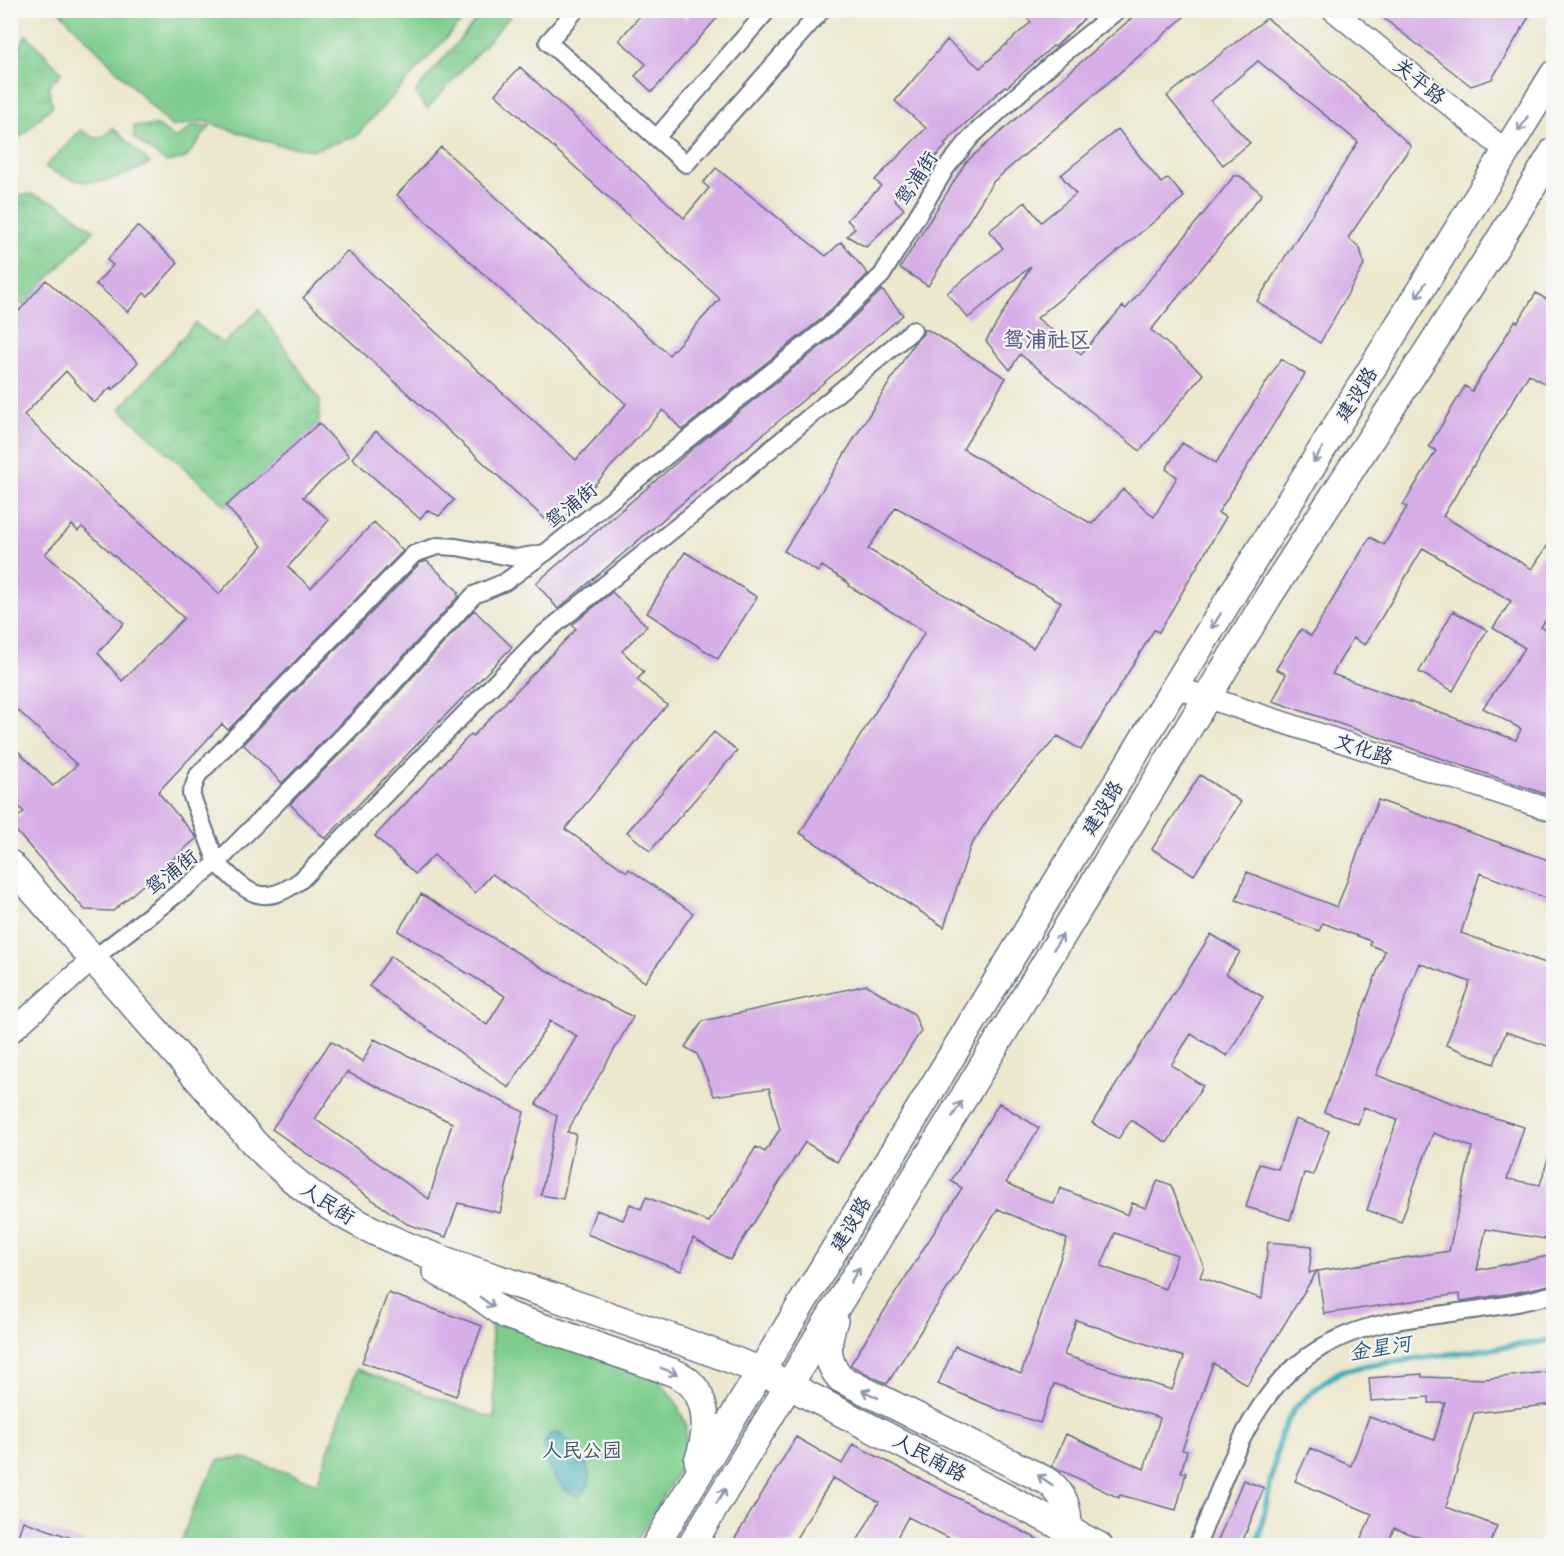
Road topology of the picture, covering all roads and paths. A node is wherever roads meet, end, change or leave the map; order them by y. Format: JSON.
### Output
{"nodes":[{"id":1,"x":576,"y":10,"type":"edge"},
{"id":2,"x":768,"y":10,"type":"edge"},
{"id":3,"x":822,"y":10,"type":"edge"},
{"id":4,"x":1118,"y":10,"type":"edge"},
{"id":5,"x":1333,"y":10,"type":"edge"},
{"id":6,"x":1554,"y":74,"type":"edge"},
{"id":7,"x":656,"y":138,"type":"junction"},
{"id":8,"x":1506,"y":151,"type":"junction"},
{"id":9,"x":1550,"y":167,"type":"edge"},
{"id":10,"x":914,"y":330,"type":"dead end"},
{"id":11,"x":545,"y":553,"type":"junction"},
{"id":12,"x":1175,"y":687,"type":"junction"},
{"id":13,"x":1206,"y":698,"type":"junction"},
{"id":14,"x":1554,"y":811,"type":"edge"},
{"id":15,"x":217,"y":863,"type":"junction"},
{"id":16,"x":10,"y":864,"type":"edge"},
{"id":17,"x":93,"y":959,"type":"junction"},
{"id":18,"x":10,"y":1034,"type":"edge"},
{"id":19,"x":367,"y":1227,"type":"junction"},
{"id":20,"x":1554,"y":1294,"type":"edge"},
{"id":21,"x":840,"y":1301,"type":"junction"},
{"id":22,"x":761,"y":1371,"type":"junction"},
{"id":23,"x":789,"y":1384,"type":"junction"},
{"id":24,"x":685,"y":1496,"type":"junction"},
{"id":25,"x":1068,"y":1529,"type":"junction"},
{"id":26,"x":655,"y":1545,"type":"edge"},
{"id":27,"x":691,"y":1545,"type":"edge"},
{"id":28,"x":1099,"y":1545,"type":"edge"},
{"id":29,"x":1197,"y":1545,"type":"edge"}],
"edges":[{"from":1,"to":7,"type":"street"},
{"from":2,"to":7,"type":"street"},
{"from":3,"to":7,"type":"street"},
{"from":4,"to":11,"type":"street","name":"鸳浦街"},
{"from":5,"to":8,"type":"street","name":"关平路"},
{"from":6,"to":8,"type":"main road","name":"建设路","one_way":true},
{"from":8,"to":9,"type":"main road"},
{"from":8,"to":12,"type":"main road","name":"建设路","one_way":true},
{"from":9,"to":13,"type":"main road","name":"建设路"},
{"from":10,"to":15,"type":"street"},
{"from":11,"to":15,"type":"street"},
{"from":11,"to":15,"type":"street","name":"鸳浦街"},
{"from":12,"to":13,"type":"street","name":"文化路"},
{"from":12,"to":22,"type":"main road","name":"建设路"},
{"from":13,"to":14,"type":"street","name":"文化路"},
{"from":21,"to":13,"type":"main road","name":"建设路","one_way":true},
{"from":15,"to":17,"type":"street","name":"鸳浦街"},
{"from":16,"to":17,"type":"main road","name":"人民街"},
{"from":17,"to":18,"type":"street"},
{"from":17,"to":19,"type":"main road","name":"人民街"},
{"from":19,"to":22,"type":"main road","name":"人民街"},
{"from":19,"to":24,"type":"main road","one_way":true},
{"from":20,"to":29,"type":"street"},
{"from":21,"to":23,"type":"main road","name":"建设路"},
{"from":25,"to":21,"type":"main road","one_way":true},
{"from":22,"to":23,"type":"main road","name":"人民南路"},
{"from":22,"to":24,"type":"main road","name":"建设路"},
{"from":23,"to":25,"type":"main road","name":"人民南路"},
{"from":27,"to":23,"type":"main road","name":"建设路","one_way":true},
{"from":24,"to":26,"type":"main road","name":"建设路"},
{"from":25,"to":28,"type":"main road","name":"人民南路"}]}
